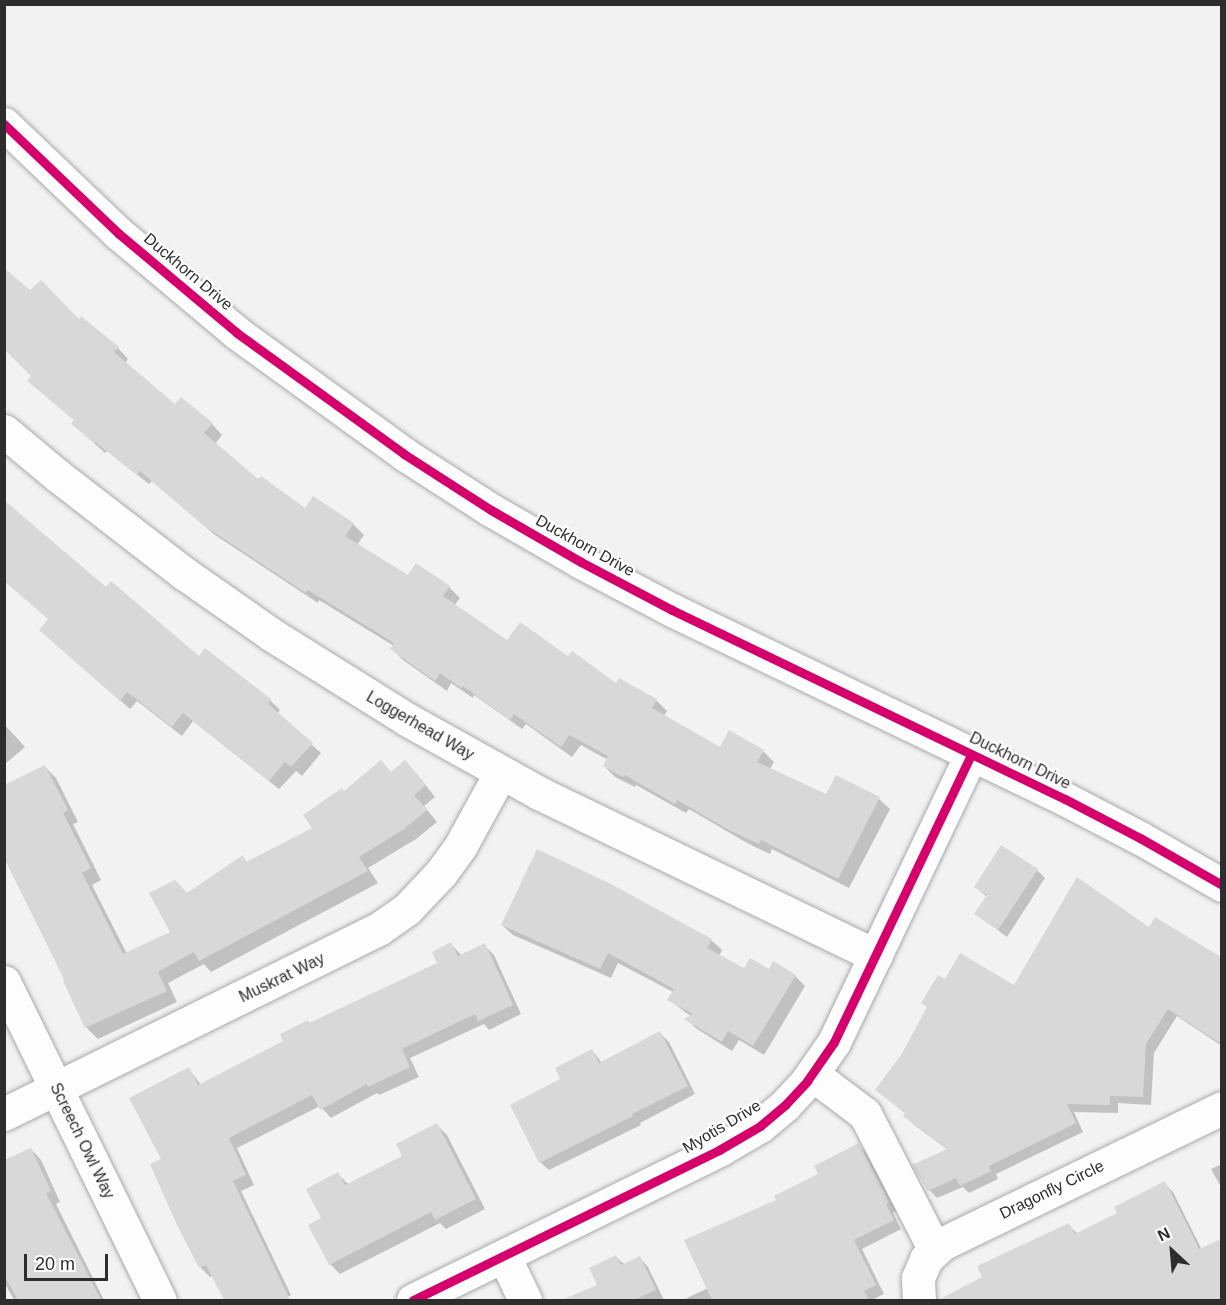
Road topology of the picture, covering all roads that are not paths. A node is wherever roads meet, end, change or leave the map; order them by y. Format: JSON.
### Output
{"nodes":[{"id":1,"x":4,"y":124,"type":"edge"},
{"id":2,"x":4,"y":431,"type":"edge"},
{"id":3,"x":971,"y":755,"type":"junction"},
{"id":4,"x":501,"y":772,"type":"junction"},
{"id":5,"x":1221,"y":885,"type":"edge"},
{"id":6,"x":876,"y":956,"type":"junction"},
{"id":7,"x":4,"y":982,"type":"edge"},
{"id":8,"x":812,"y":1074,"type":"junction"},
{"id":9,"x":57,"y":1089,"type":"junction"},
{"id":10,"x":1221,"y":1108,"type":"edge"},
{"id":11,"x":4,"y":1114,"type":"edge"},
{"id":12,"x":935,"y":1250,"type":"junction"},
{"id":13,"x":504,"y":1256,"type":"junction"},
{"id":14,"x":160,"y":1300,"type":"edge"},
{"id":15,"x":413,"y":1300,"type":"edge"},
{"id":16,"x":525,"y":1300,"type":"edge"},
{"id":17,"x":919,"y":1300,"type":"edge"}],
"edges":[{"from":1,"to":3,"type":"street","name":"Duckhorn Drive"},
{"from":2,"to":4,"type":"street","name":"Loggerhead Way"},
{"from":3,"to":5,"type":"street","name":"Duckhorn Drive"},
{"from":3,"to":6,"type":"street","name":"Myotis Drive"},
{"from":4,"to":6,"type":"street","name":"Loggerhead Way"},
{"from":4,"to":9,"type":"street","name":"Muskrat Way"},
{"from":6,"to":8,"type":"street","name":"Myotis Drive"},
{"from":7,"to":9,"type":"street","name":"Screech Owl Way"},
{"from":8,"to":12,"type":"street"},
{"from":8,"to":13,"type":"street","name":"Myotis Drive"},
{"from":9,"to":11,"type":"street","name":"Muskrat Way"},
{"from":9,"to":14,"type":"street","name":"Screech Owl Way"},
{"from":10,"to":12,"type":"street","name":"Dragonfly Circle"},
{"from":12,"to":17,"type":"street","name":"Dragonfly Circle"},
{"from":13,"to":15,"type":"street","name":"Myotis Drive"},
{"from":13,"to":16,"type":"street"}]}
